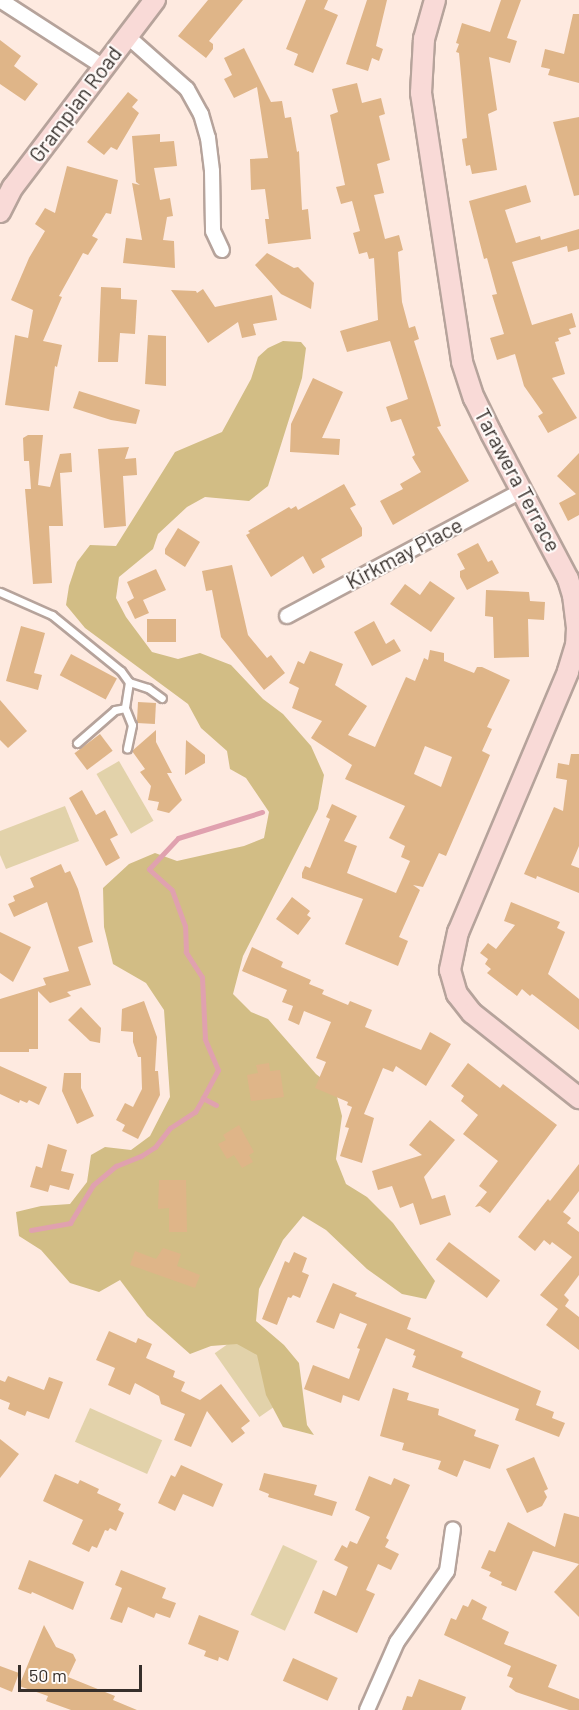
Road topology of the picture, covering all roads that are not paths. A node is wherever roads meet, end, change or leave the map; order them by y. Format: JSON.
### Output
{"nodes":[{"id":1,"x":0,"y":0,"type":"edge"},
{"id":2,"x":155,"y":0,"type":"edge"},
{"id":3,"x":435,"y":0,"type":"edge"},
{"id":4,"x":126,"y":35,"type":"junction"},
{"id":5,"x":102,"y":66,"type":"junction"},
{"id":6,"x":0,"y":212,"type":"edge"},
{"id":7,"x":222,"y":250,"type":"dead end"},
{"id":8,"x":521,"y":491,"type":"junction"},
{"id":9,"x":0,"y":592,"type":"edge"},
{"id":10,"x":287,"y":616,"type":"dead end"},
{"id":11,"x":129,"y":682,"type":"junction"},
{"id":12,"x":162,"y":698,"type":"dead end"},
{"id":13,"x":125,"y":708,"type":"junction"},
{"id":14,"x":77,"y":743,"type":"dead end"},
{"id":15,"x":127,"y":748,"type":"dead end"},
{"id":16,"x":579,"y":1098,"type":"edge"},
{"id":17,"x":453,"y":1529,"type":"dead end"},
{"id":18,"x":367,"y":1710,"type":"edge"}],
"edges":[{"from":1,"to":5,"type":"street"},
{"from":2,"to":4,"type":"street","name":"Grampian Road"},
{"from":3,"to":8,"type":"street","name":"Tarawera Terrace"},
{"from":4,"to":5,"type":"street","name":"Grampian Road"},
{"from":4,"to":7,"type":"street"},
{"from":5,"to":6,"type":"street","name":"Grampian Road"},
{"from":8,"to":10,"type":"street","name":"Kirkmay Place"},
{"from":8,"to":16,"type":"street","name":"Tarawera Terrace"},
{"from":9,"to":11,"type":"lane"},
{"from":11,"to":12,"type":"lane"},
{"from":11,"to":13,"type":"lane"},
{"from":13,"to":14,"type":"lane"},
{"from":13,"to":15,"type":"lane"},
{"from":17,"to":18,"type":"street"}]}
